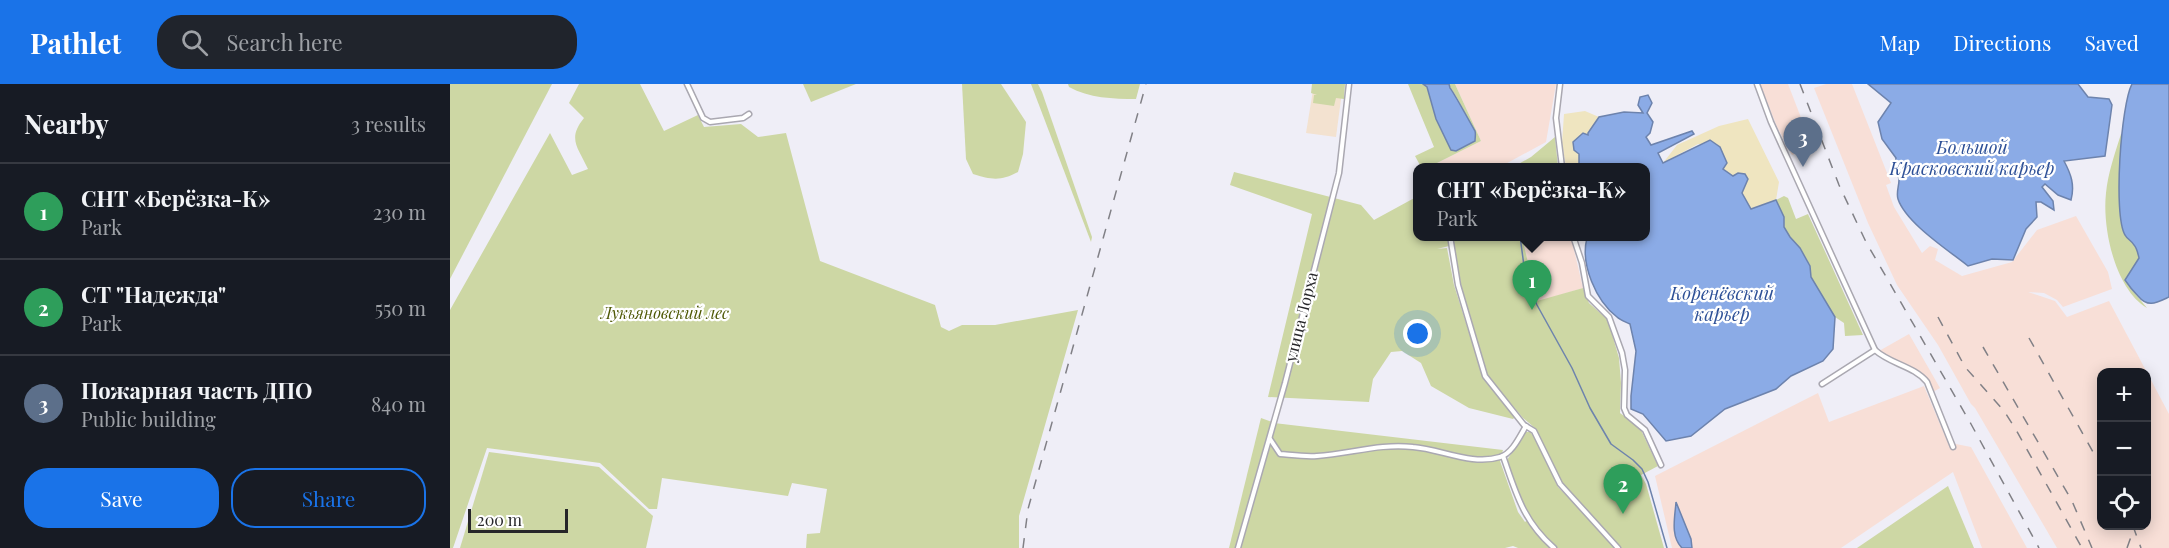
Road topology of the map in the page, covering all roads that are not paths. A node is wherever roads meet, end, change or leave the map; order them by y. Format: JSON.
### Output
{"nodes":[{"id":1,"x":687,"y":84,"type":"edge"},
{"id":2,"x":1349,"y":84,"type":"edge"},
{"id":3,"x":1560,"y":84,"type":"edge"},
{"id":4,"x":1757,"y":84,"type":"edge"},
{"id":5,"x":749,"y":114,"type":"dead end"},
{"id":6,"x":1561,"y":163,"type":"edge"},
{"id":7,"x":1451,"y":241,"type":"edge"},
{"id":8,"x":1574,"y":241,"type":"edge"},
{"id":9,"x":1875,"y":350,"type":"junction"},
{"id":10,"x":1822,"y":384,"type":"dead end"},
{"id":11,"x":1526,"y":426,"type":"junction"},
{"id":12,"x":1270,"y":438,"type":"junction"},
{"id":13,"x":1953,"y":447,"type":"dead end"},
{"id":14,"x":1503,"y":456,"type":"junction"},
{"id":15,"x":1661,"y":465,"type":"dead end"},
{"id":16,"x":1238,"y":548,"type":"edge"},
{"id":17,"x":1554,"y":548,"type":"edge"},
{"id":18,"x":1618,"y":548,"type":"edge"}],
"edges":[{"from":1,"to":5,"type":"street"},
{"from":2,"to":12,"type":"street","name":"улица Лорха"},
{"from":3,"to":6,"type":"street"},
{"from":4,"to":9,"type":"street"},
{"from":7,"to":11,"type":"street"},
{"from":8,"to":15,"type":"street"},
{"from":9,"to":10,"type":"street"},
{"from":9,"to":13,"type":"street"},
{"from":11,"to":14,"type":"street"},
{"from":11,"to":18,"type":"street"},
{"from":12,"to":14,"type":"street"},
{"from":12,"to":16,"type":"street","name":"улица Лорха"},
{"from":14,"to":17,"type":"street"}]}
